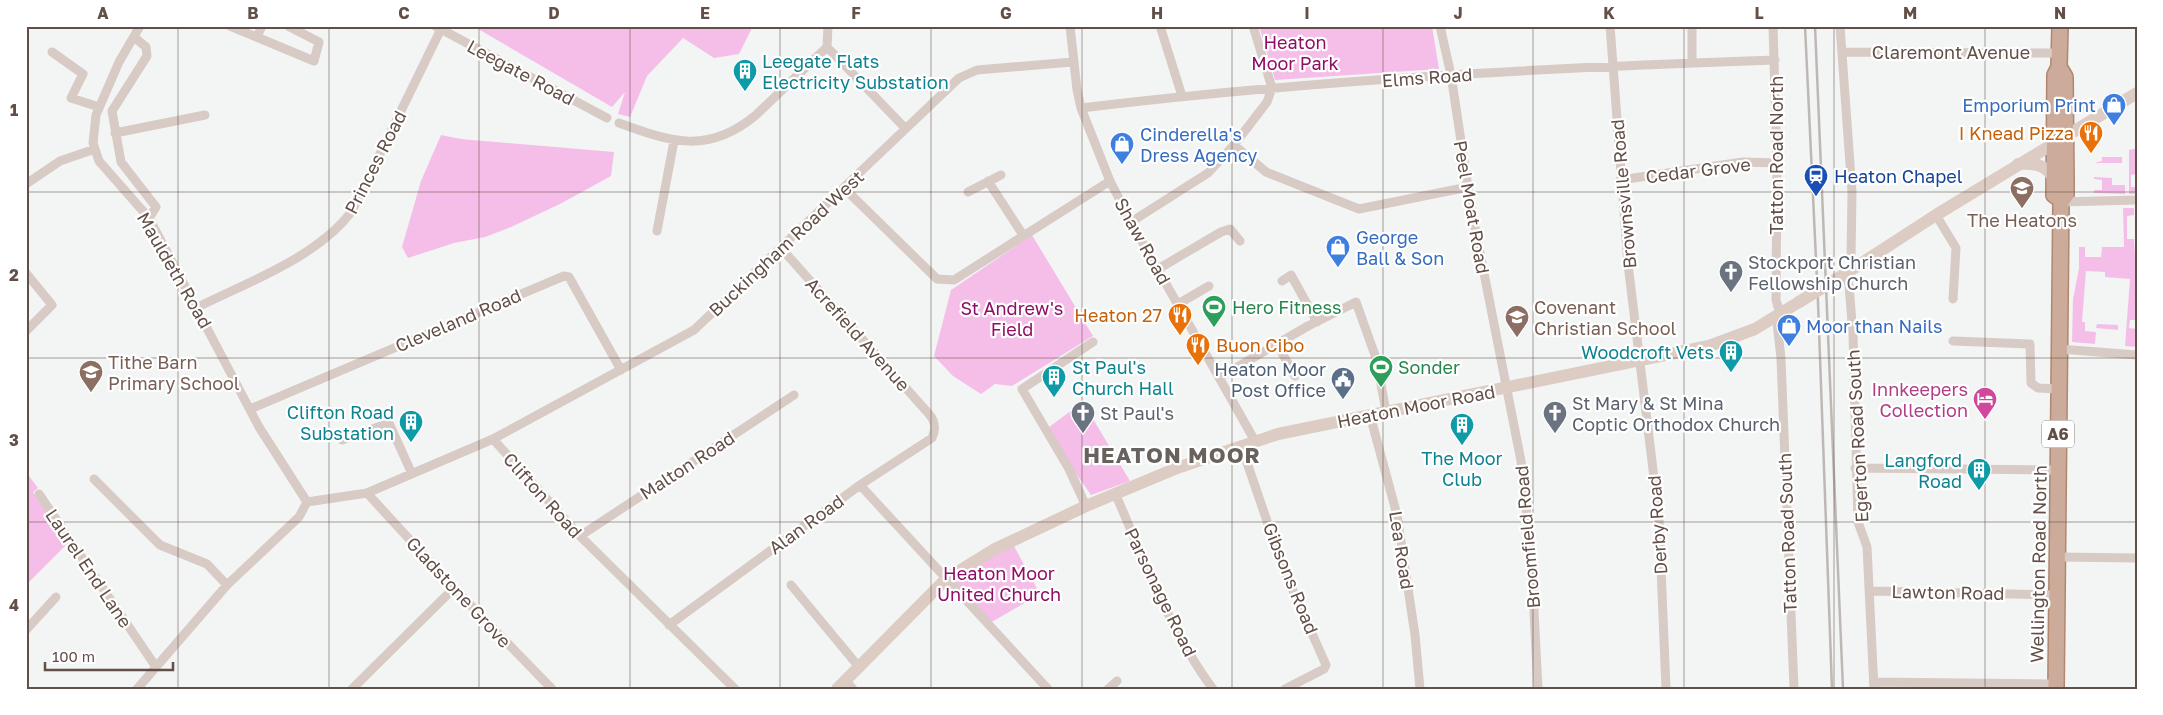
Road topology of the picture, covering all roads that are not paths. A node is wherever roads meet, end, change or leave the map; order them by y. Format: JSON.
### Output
{"nodes":[{"id":1,"x":140,"y":26,"type":"edge"},
{"id":2,"x":230,"y":26,"type":"edge"},
{"id":3,"x":262,"y":26,"type":"edge"},
{"id":4,"x":288,"y":26,"type":"edge"},
{"id":5,"x":828,"y":26,"type":"edge"},
{"id":6,"x":1070,"y":26,"type":"edge"},
{"id":7,"x":1160,"y":26,"type":"edge"},
{"id":8,"x":1253,"y":26,"type":"edge"},
{"id":9,"x":1440,"y":26,"type":"edge"},
{"id":10,"x":1610,"y":26,"type":"edge"},
{"id":11,"x":1692,"y":26,"type":"edge"},
{"id":12,"x":1773,"y":26,"type":"edge"},
{"id":13,"x":1840,"y":26,"type":"edge"},
{"id":14,"x":2060,"y":26,"type":"edge"},
{"id":15,"x":438,"y":28,"type":"edge"},
{"id":16,"x":134,"y":37,"type":"junction"},
{"id":17,"x":257,"y":37,"type":"junction"},
{"id":18,"x":827,"y":46,"type":"junction"},
{"id":19,"x":52,"y":52,"type":"dead end"},
{"id":20,"x":1842,"y":52,"type":"junction"},
{"id":21,"x":1775,"y":60,"type":"junction"},
{"id":22,"x":2059,"y":60,"type":"junction"},
{"id":23,"x":1073,"y":62,"type":"junction"},
{"id":24,"x":1692,"y":63,"type":"junction"},
{"id":25,"x":1612,"y":66,"type":"junction"},
{"id":26,"x":1451,"y":74,"type":"junction"},
{"id":27,"x":1272,"y":88,"type":"junction"},
{"id":28,"x":2137,"y":93,"type":"edge"},
{"id":29,"x":1182,"y":96,"type":"junction"},
{"id":30,"x":99,"y":107,"type":"junction"},
{"id":31,"x":1081,"y":108,"type":"junction"},
{"id":32,"x":205,"y":115,"type":"dead end"},
{"id":33,"x":607,"y":118,"type":"dead end"},
{"id":34,"x":619,"y":123,"type":"dead end"},
{"id":35,"x":905,"y":128,"type":"junction"},
{"id":36,"x":115,"y":134,"type":"junction"},
{"id":37,"x":2060,"y":138,"type":"junction"},
{"id":38,"x":674,"y":141,"type":"junction"},
{"id":39,"x":1234,"y":145,"type":"junction"},
{"id":40,"x":95,"y":149,"type":"junction"},
{"id":41,"x":1777,"y":163,"type":"junction"},
{"id":42,"x":2018,"y":164,"type":"junction"},
{"id":43,"x":1001,"y":175,"type":"dead end"},
{"id":44,"x":2054,"y":179,"type":"junction"},
{"id":45,"x":1620,"y":180,"type":"junction"},
{"id":46,"x":988,"y":181,"type":"junction"},
{"id":47,"x":1110,"y":181,"type":"junction"},
{"id":48,"x":26,"y":184,"type":"edge"},
{"id":49,"x":1468,"y":187,"type":"junction"},
{"id":50,"x":845,"y":189,"type":"junction"},
{"id":51,"x":968,"y":192,"type":"dead end"},
{"id":52,"x":2137,"y":200,"type":"edge"},
{"id":53,"x":2061,"y":201,"type":"junction"},
{"id":54,"x":1936,"y":214,"type":"junction"},
{"id":55,"x":149,"y":218,"type":"junction"},
{"id":56,"x":1131,"y":222,"type":"junction"},
{"id":57,"x":657,"y":231,"type":"dead end"},
{"id":58,"x":1023,"y":235,"type":"junction"},
{"id":59,"x":1240,"y":241,"type":"dead end"},
{"id":60,"x":782,"y":248,"type":"junction"},
{"id":61,"x":1158,"y":269,"type":"junction"},
{"id":62,"x":1850,"y":271,"type":"junction"},
{"id":63,"x":26,"y":273,"type":"edge"},
{"id":64,"x":1282,"y":281,"type":"dead end"},
{"id":65,"x":1209,"y":286,"type":"dead end"},
{"id":66,"x":1953,"y":300,"type":"dead end"},
{"id":67,"x":1178,"y":304,"type":"junction"},
{"id":68,"x":198,"y":307,"type":"junction"},
{"id":69,"x":1777,"y":316,"type":"junction"},
{"id":70,"x":1316,"y":322,"type":"junction"},
{"id":71,"x":26,"y":331,"type":"edge"},
{"id":72,"x":1953,"y":341,"type":"dead end"},
{"id":73,"x":1093,"y":342,"type":"dead end"},
{"id":74,"x":1277,"y":344,"type":"junction"},
{"id":75,"x":2059,"y":349,"type":"junction"},
{"id":76,"x":2137,"y":355,"type":"edge"},
{"id":77,"x":1640,"y":361,"type":"junction"},
{"id":78,"x":621,"y":370,"type":"junction"},
{"id":79,"x":1295,"y":376,"type":"dead end"},
{"id":80,"x":1220,"y":377,"type":"junction"},
{"id":81,"x":1506,"y":387,"type":"junction"},
{"id":82,"x":2059,"y":389,"type":"junction"},
{"id":83,"x":794,"y":395,"type":"dead end"},
{"id":84,"x":250,"y":409,"type":"junction"},
{"id":85,"x":1386,"y":411,"type":"junction"},
{"id":86,"x":1370,"y":414,"type":"junction"},
{"id":87,"x":935,"y":421,"type":"joint"},
{"id":88,"x":493,"y":439,"type":"junction"},
{"id":89,"x":342,"y":440,"type":"dead end"},
{"id":90,"x":1255,"y":441,"type":"junction"},
{"id":91,"x":1241,"y":446,"type":"junction"},
{"id":92,"x":1855,"y":468,"type":"junction"},
{"id":93,"x":2058,"y":470,"type":"junction"},
{"id":94,"x":412,"y":474,"type":"junction"},
{"id":95,"x":94,"y":479,"type":"dead end"},
{"id":96,"x":860,"y":484,"type":"junction"},
{"id":97,"x":367,"y":493,"type":"junction"},
{"id":98,"x":1115,"y":493,"type":"junction"},
{"id":99,"x":39,"y":494,"type":"dead end"},
{"id":100,"x":307,"y":502,"type":"junction"},
{"id":101,"x":1086,"y":506,"type":"junction"},
{"id":102,"x":580,"y":536,"type":"junction"},
{"id":103,"x":2057,"y":557,"type":"junction"},
{"id":104,"x":2137,"y":558,"type":"edge"},
{"id":105,"x":946,"y":579,"type":"junction"},
{"id":106,"x":791,"y":584,"type":"dead end"},
{"id":107,"x":227,"y":585,"type":"junction"},
{"id":108,"x":454,"y":588,"type":"junction"},
{"id":109,"x":1870,"y":591,"type":"junction"},
{"id":110,"x":2057,"y":594,"type":"junction"},
{"id":111,"x":56,"y":597,"type":"dead end"},
{"id":112,"x":669,"y":625,"type":"junction"},
{"id":113,"x":26,"y":630,"type":"edge"},
{"id":114,"x":859,"y":667,"type":"junction"},
{"id":115,"x":156,"y":668,"type":"junction"},
{"id":116,"x":1117,"y":681,"type":"dead end"},
{"id":117,"x":1874,"y":685,"type":"edge"},
{"id":118,"x":845,"y":686,"type":"edge"},
{"id":119,"x":2056,"y":686,"type":"edge"},
{"id":120,"x":137,"y":689,"type":"edge"},
{"id":121,"x":352,"y":689,"type":"edge"},
{"id":122,"x":552,"y":689,"type":"edge"},
{"id":123,"x":735,"y":689,"type":"edge"},
{"id":124,"x":1048,"y":689,"type":"edge"},
{"id":125,"x":1108,"y":689,"type":"edge"},
{"id":126,"x":1213,"y":689,"type":"edge"},
{"id":127,"x":1285,"y":689,"type":"edge"},
{"id":128,"x":1420,"y":689,"type":"edge"},
{"id":129,"x":1538,"y":689,"type":"edge"},
{"id":130,"x":1666,"y":689,"type":"edge"},
{"id":131,"x":1794,"y":689,"type":"edge"}],
"edges":[{"from":1,"to":16,"type":"street","name":"Mauldeth Road"},
{"from":2,"to":17,"type":"street"},
{"from":3,"to":17,"type":"street"},
{"from":4,"to":17,"type":"street"},
{"from":5,"to":18,"type":"street"},
{"from":6,"to":23,"type":"street","name":"Shaw Road"},
{"from":7,"to":29,"type":"street"},
{"from":8,"to":27,"type":"street"},
{"from":9,"to":26,"type":"street","name":"Peel Moat Road"},
{"from":10,"to":25,"type":"street","name":"Brownsville Road"},
{"from":11,"to":24,"type":"street"},
{"from":12,"to":21,"type":"street","name":"Tatton Road North"},
{"from":13,"to":20,"type":"street","name":"Egerton Road South"},
{"from":14,"to":22,"type":"highway","name":"Wellington Road North","number":"A6"},
{"from":15,"to":33,"type":"street","name":"Leegate Road"},
{"from":15,"to":68,"type":"street","name":"Princes Road"},
{"from":16,"to":30,"type":"street","name":"Mauldeth Road"},
{"from":16,"to":36,"type":"street"},
{"from":18,"to":35,"type":"street"},
{"from":18,"to":38,"type":"street"},
{"from":19,"to":30,"type":"street"},
{"from":20,"to":22,"type":"street","name":"Claremont Avenue"},
{"from":20,"to":62,"type":"street","name":"Egerton Road South"},
{"from":21,"to":24,"type":"street","name":"Elms Road"},
{"from":21,"to":41,"type":"street","name":"Tatton Road North"},
{"from":22,"to":37,"type":"highway","name":"Wellington Road North","number":"A6"},
{"from":23,"to":31,"type":"street","name":"Shaw Road"},
{"from":23,"to":35,"type":"street","name":"Buckingham Road West"},
{"from":24,"to":25,"type":"street","name":"Elms Road"},
{"from":25,"to":26,"type":"street","name":"Elms Road"},
{"from":25,"to":45,"type":"street","name":"Brownsville Road"},
{"from":26,"to":27,"type":"street","name":"Elms Road"},
{"from":26,"to":49,"type":"street","name":"Peel Moat Road"},
{"from":27,"to":29,"type":"street","name":"Elms Road"},
{"from":27,"to":39,"type":"street"},
{"from":28,"to":37,"type":"main road","name":"Heaton Moor Road"},
{"from":29,"to":31,"type":"street","name":"Elms Road"},
{"from":30,"to":40,"type":"street","name":"Mauldeth Road"},
{"from":31,"to":47,"type":"street","name":"Shaw Road"},
{"from":32,"to":36,"type":"street"},
{"from":34,"to":38,"type":"street"},
{"from":35,"to":50,"type":"street","name":"Buckingham Road West"},
{"from":36,"to":55,"type":"street"},
{"from":37,"to":42,"type":"main road","name":"Heaton Moor Road"},
{"from":37,"to":44,"type":"highway","name":"Wellington Road North","number":"A6"},
{"from":37,"to":53,"type":"highway","name":"Wellington Road North","number":"A6"},
{"from":38,"to":57,"type":"street"},
{"from":39,"to":49,"type":"street"},
{"from":39,"to":56,"type":"street"},
{"from":40,"to":48,"type":"street"},
{"from":40,"to":55,"type":"street","name":"Mauldeth Road"},
{"from":41,"to":45,"type":"street","name":"Cedar Grove"},
{"from":41,"to":69,"type":"street","name":"Tatton Road North"},
{"from":42,"to":44,"type":"main road"},
{"from":42,"to":54,"type":"main road","name":"Heaton Moor Road"},
{"from":43,"to":46,"type":"street"},
{"from":44,"to":53,"type":"highway","name":"Wellington Road North","number":"A6"},
{"from":45,"to":77,"type":"street","name":"Brownsville Road"},
{"from":46,"to":51,"type":"street"},
{"from":46,"to":58,"type":"street"},
{"from":47,"to":56,"type":"street","name":"Shaw Road"},
{"from":47,"to":58,"type":"street"},
{"from":49,"to":81,"type":"street","name":"Peel Moat Road"},
{"from":50,"to":58,"type":"street"},
{"from":50,"to":60,"type":"street","name":"Buckingham Road West"},
{"from":52,"to":53,"type":"street"},
{"from":53,"to":75,"type":"highway","name":"Wellington Road North","number":"A6"},
{"from":54,"to":62,"type":"main road","name":"Heaton Moor Road"},
{"from":54,"to":66,"type":"street"},
{"from":55,"to":68,"type":"street","name":"Mauldeth Road"},
{"from":56,"to":61,"type":"street","name":"Shaw Road"},
{"from":59,"to":61,"type":"street"},
{"from":60,"to":78,"type":"street","name":"Buckingham Road West"},
{"from":60,"to":87,"type":"street","name":"Acrefield Avenue"},
{"from":61,"to":67,"type":"street","name":"Shaw Road"},
{"from":62,"to":69,"type":"main road","name":"Heaton Moor Road","bridge":true},
{"from":62,"to":92,"type":"street","name":"Egerton Road South"},
{"from":63,"to":71,"type":"street"},
{"from":64,"to":70,"type":"street"},
{"from":65,"to":67,"type":"street"},
{"from":67,"to":80,"type":"street","name":"Shaw Road"},
{"from":68,"to":84,"type":"street","name":"Mauldeth Road"},
{"from":69,"to":77,"type":"main road","name":"Heaton Moor Road"},
{"from":69,"to":131,"type":"street","name":"Tatton Road South"},
{"from":70,"to":74,"type":"street"},
{"from":70,"to":85,"type":"street"},
{"from":72,"to":82,"type":"street"},
{"from":73,"to":101,"type":"street"},
{"from":74,"to":79,"type":"street"},
{"from":74,"to":80,"type":"street"},
{"from":75,"to":76,"type":"street"},
{"from":75,"to":82,"type":"highway","name":"Wellington Road North","number":"A6"},
{"from":77,"to":81,"type":"main road","name":"Heaton Moor Road"},
{"from":77,"to":130,"type":"street","name":"Derby Road"},
{"from":78,"to":84,"type":"street","name":"Cleveland Road"},
{"from":78,"to":88,"type":"street","name":"Buckingham Road West"},
{"from":80,"to":90,"type":"street","name":"Shaw Road"},
{"from":81,"to":85,"type":"main road","name":"Heaton Moor Road"},
{"from":81,"to":129,"type":"street","name":"Broomfield Road"},
{"from":82,"to":93,"type":"highway","name":"Wellington Road North","number":"A6"},
{"from":83,"to":102,"type":"street","name":"Malton Road"},
{"from":84,"to":100,"type":"street","name":"Mauldeth Road"},
{"from":85,"to":86,"type":"main road","name":"Heaton Moor Road"},
{"from":86,"to":90,"type":"main road","name":"Heaton Moor Road"},
{"from":86,"to":128,"type":"street","name":"Lea Road"},
{"from":87,"to":96,"type":"street","name":"Alan Road"},
{"from":88,"to":94,"type":"street","name":"Clifton Road"},
{"from":88,"to":102,"type":"street","name":"Clifton Road"},
{"from":89,"to":94,"type":"street"},
{"from":90,"to":91,"type":"main road","name":"Heaton Moor Road"},
{"from":91,"to":98,"type":"main road","name":"Heaton Moor Road"},
{"from":91,"to":127,"type":"street","name":"Gibsons Road"},
{"from":92,"to":93,"type":"street"},
{"from":92,"to":109,"type":"street","name":"Egerton Road South"},
{"from":93,"to":103,"type":"highway","name":"Wellington Road North","number":"A6"},
{"from":94,"to":97,"type":"street","name":"Clifton Road"},
{"from":95,"to":107,"type":"street"},
{"from":96,"to":105,"type":"street"},
{"from":96,"to":112,"type":"street","name":"Alan Road"},
{"from":97,"to":100,"type":"street","name":"Clifton Road"},
{"from":97,"to":108,"type":"street","name":"Gladstone Grove"},
{"from":98,"to":101,"type":"main road","name":"Heaton Moor Road"},
{"from":98,"to":126,"type":"street","name":"Parsonage Road"},
{"from":99,"to":115,"type":"street","name":"Laurel End Lane"},
{"from":100,"to":107,"type":"street"},
{"from":101,"to":105,"type":"main road","name":"Heaton Moor Road"},
{"from":102,"to":112,"type":"street","name":"Clifton Road"},
{"from":103,"to":104,"type":"street"},
{"from":103,"to":110,"type":"highway","name":"Wellington Road North","number":"A6"},
{"from":105,"to":114,"type":"main road","name":"Heaton Moor Road"},
{"from":105,"to":124,"type":"street"},
{"from":106,"to":114,"type":"street"},
{"from":107,"to":115,"type":"street"},
{"from":108,"to":121,"type":"street"},
{"from":108,"to":122,"type":"street","name":"Gladstone Grove"},
{"from":109,"to":110,"type":"street","name":"Lawton Road"},
{"from":109,"to":117,"type":"street","name":"Egerton Road South"},
{"from":110,"to":119,"type":"highway","name":"Wellington Road North","number":"A6"},
{"from":111,"to":113,"type":"street"},
{"from":112,"to":123,"type":"street","name":"Clifton Road"},
{"from":114,"to":118,"type":"main road","name":"Heaton Moor Road"},
{"from":115,"to":120,"type":"street"},
{"from":116,"to":125,"type":"street"},
{"from":117,"to":119,"type":"street"}]}
